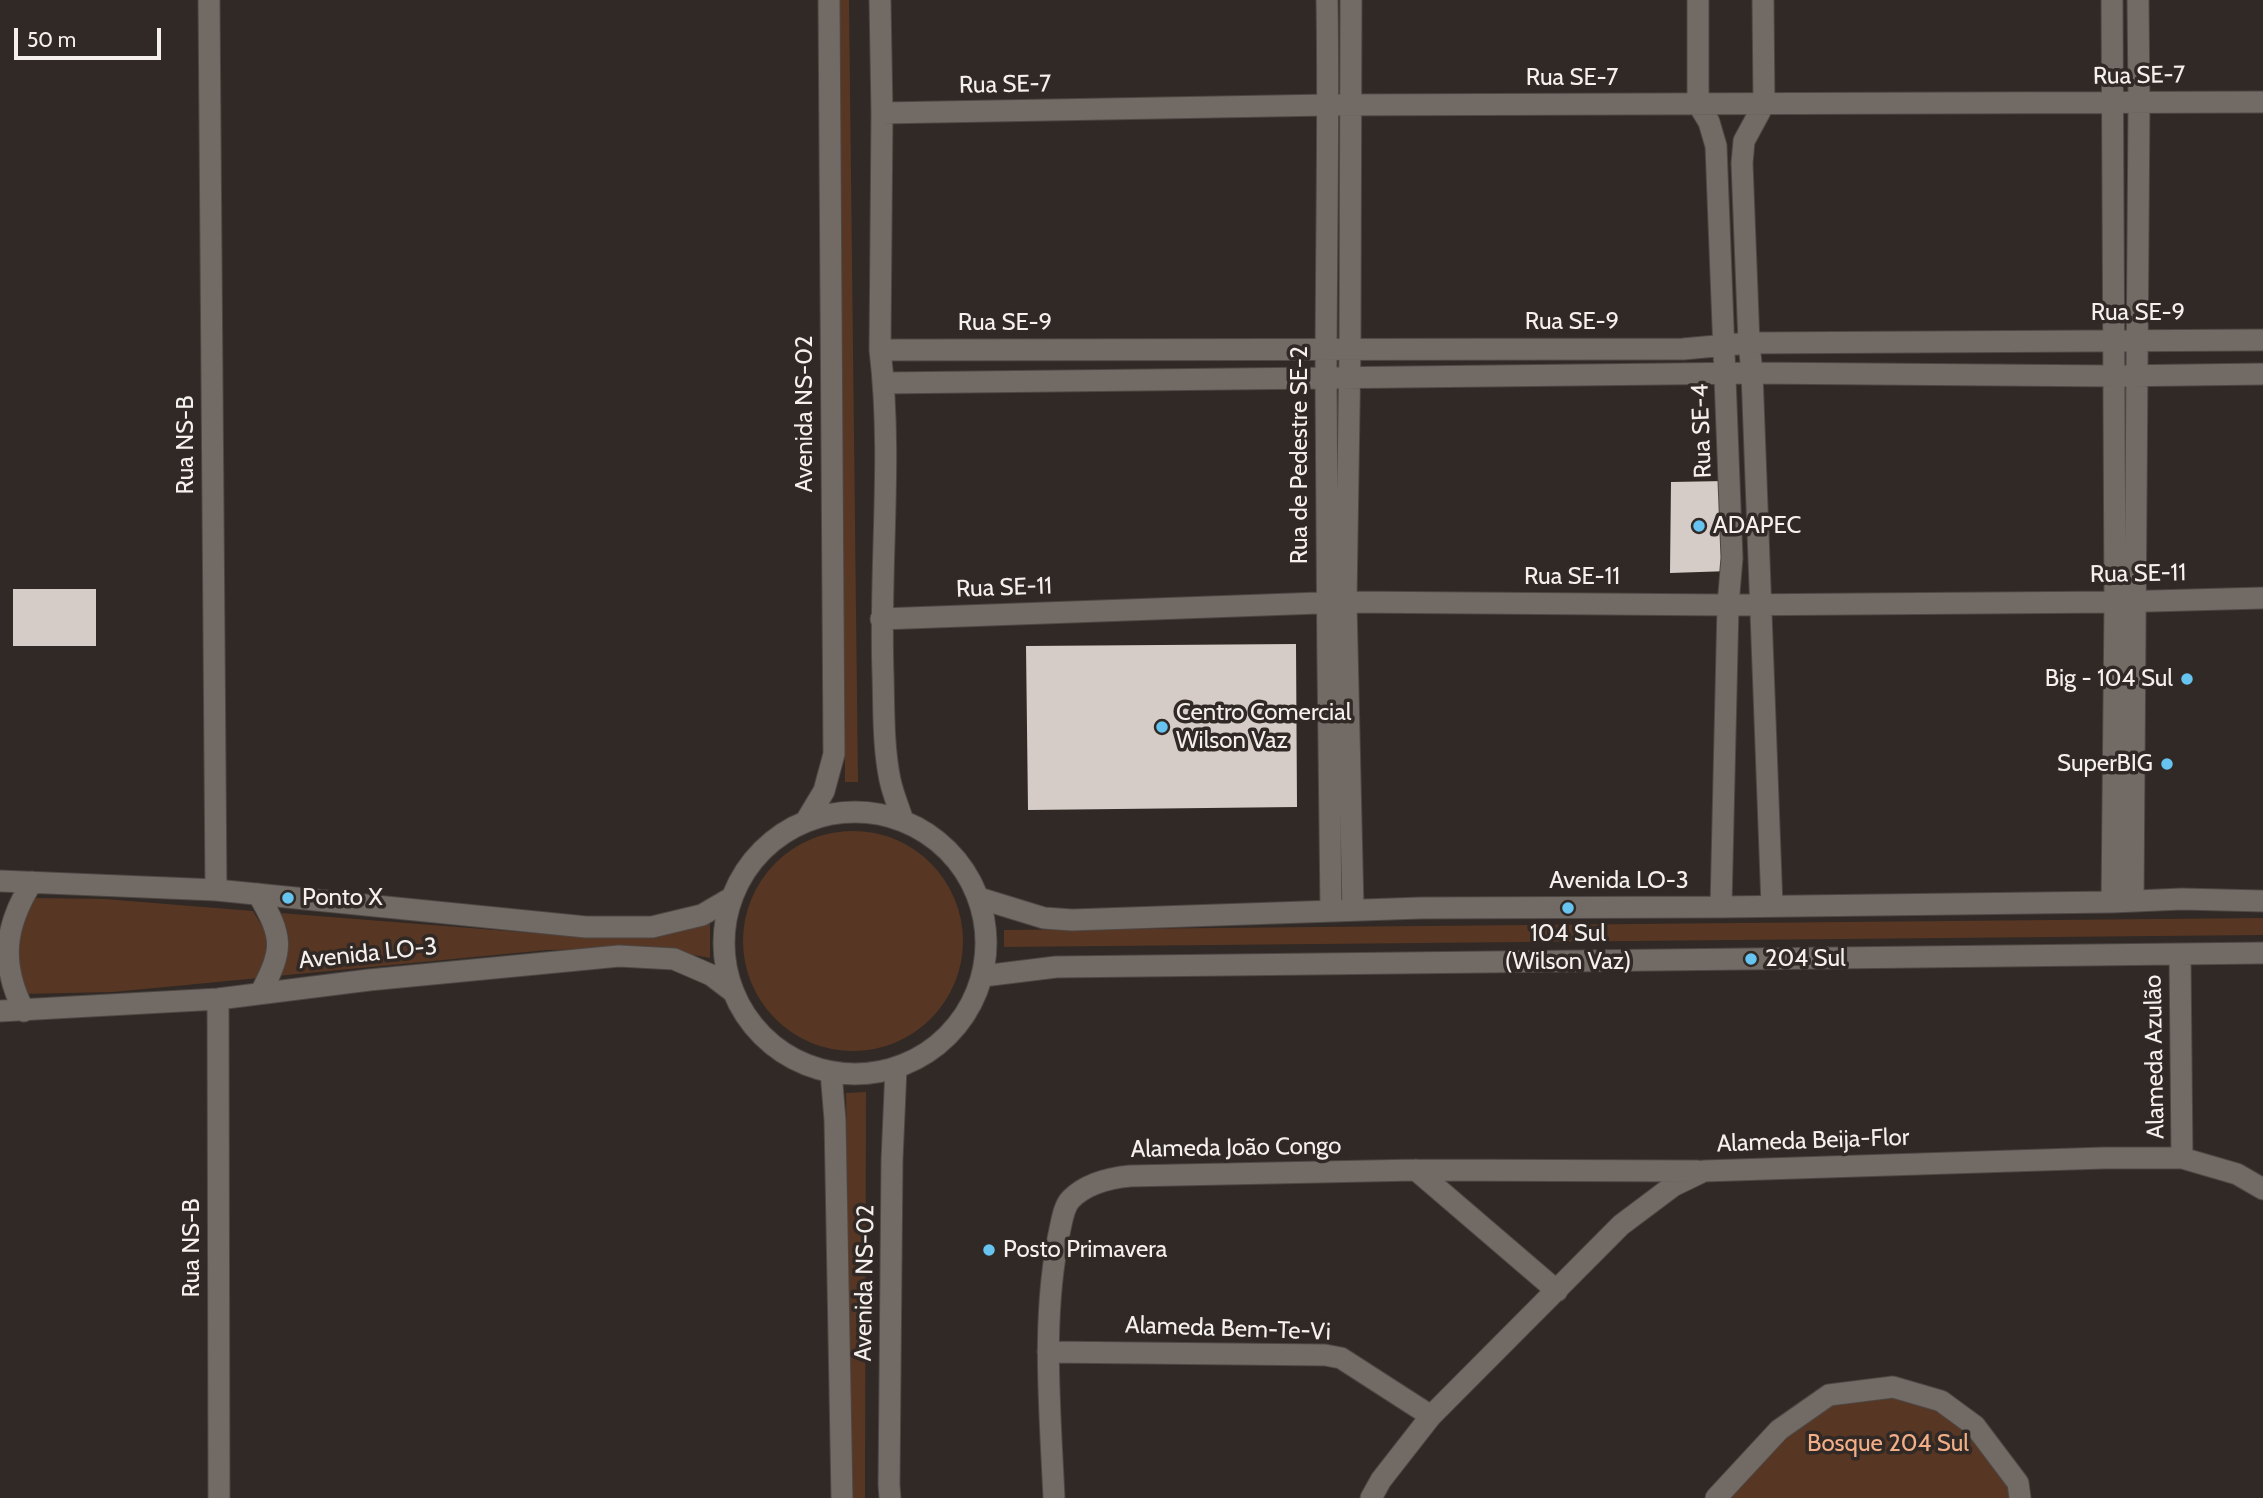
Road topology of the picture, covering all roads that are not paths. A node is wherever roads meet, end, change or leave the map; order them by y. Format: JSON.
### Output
{"nodes":[{"id":1,"x":209,"y":0,"type":"edge"},
{"id":2,"x":829,"y":0,"type":"edge"},
{"id":3,"x":880,"y":0,"type":"edge"},
{"id":4,"x":1326,"y":0,"type":"edge"},
{"id":5,"x":1351,"y":0,"type":"edge"},
{"id":6,"x":1698,"y":0,"type":"edge"},
{"id":7,"x":1763,"y":0,"type":"edge"},
{"id":8,"x":2112,"y":0,"type":"edge"},
{"id":9,"x":2138,"y":0,"type":"edge"},
{"id":10,"x":2139,"y":102,"type":"junction"},
{"id":11,"x":2263,"y":102,"type":"edge"},
{"id":12,"x":2113,"y":103,"type":"junction"},
{"id":13,"x":1698,"y":104,"type":"junction"},
{"id":14,"x":1764,"y":104,"type":"junction"},
{"id":15,"x":1328,"y":105,"type":"junction"},
{"id":16,"x":1351,"y":106,"type":"junction"},
{"id":17,"x":882,"y":113,"type":"junction"},
{"id":18,"x":2115,"y":340,"type":"junction"},
{"id":19,"x":2137,"y":340,"type":"junction"},
{"id":20,"x":2263,"y":340,"type":"edge"},
{"id":21,"x":1749,"y":343,"type":"junction"},
{"id":22,"x":1726,"y":345,"type":"junction"},
{"id":23,"x":1326,"y":348,"type":"junction"},
{"id":24,"x":1350,"y":348,"type":"junction"},
{"id":25,"x":880,"y":350,"type":"junction"},
{"id":26,"x":1752,"y":373,"type":"junction"},
{"id":27,"x":2263,"y":374,"type":"edge"},
{"id":28,"x":1726,"y":375,"type":"junction"},
{"id":29,"x":2137,"y":375,"type":"junction"},
{"id":30,"x":2115,"y":376,"type":"junction"},
{"id":31,"x":1348,"y":377,"type":"junction"},
{"id":32,"x":1326,"y":379,"type":"junction"},
{"id":33,"x":884,"y":383,"type":"junction"},
{"id":34,"x":2263,"y":598,"type":"edge"},
{"id":35,"x":2126,"y":601,"type":"junction"},
{"id":36,"x":1336,"y":602,"type":"junction"},
{"id":37,"x":1760,"y":604,"type":"junction"},
{"id":38,"x":1728,"y":605,"type":"junction"},
{"id":39,"x":881,"y":619,"type":"junction"},
{"id":40,"x":806,"y":821,"type":"junction"},
{"id":41,"x":903,"y":821,"type":"junction"},
{"id":42,"x":0,"y":881,"type":"edge"},
{"id":43,"x":32,"y":882,"type":"junction"},
{"id":44,"x":216,"y":890,"type":"junction"},
{"id":45,"x":258,"y":894,"type":"junction"},
{"id":46,"x":732,"y":898,"type":"junction"},
{"id":47,"x":979,"y":898,"type":"junction"},
{"id":48,"x":2133,"y":901,"type":"junction"},
{"id":49,"x":2263,"y":901,"type":"edge"},
{"id":50,"x":2112,"y":902,"type":"junction"},
{"id":51,"x":1772,"y":906,"type":"junction"},
{"id":52,"x":1721,"y":907,"type":"junction"},
{"id":53,"x":1342,"y":910,"type":"junction"},
{"id":54,"x":2263,"y":953,"type":"edge"},
{"id":55,"x":2180,"y":954,"type":"junction"},
{"id":56,"x":983,"y":976,"type":"junction"},
{"id":57,"x":732,"y":991,"type":"junction"},
{"id":58,"x":261,"y":992,"type":"junction"},
{"id":59,"x":218,"y":999,"type":"junction"},
{"id":60,"x":0,"y":1011,"type":"edge"},
{"id":61,"x":24,"y":1011,"type":"junction"},
{"id":62,"x":896,"y":1068,"type":"junction"},
{"id":63,"x":831,"y":1072,"type":"junction"},
{"id":64,"x":2182,"y":1158,"type":"junction"},
{"id":65,"x":1416,"y":1170,"type":"junction"},
{"id":66,"x":1704,"y":1171,"type":"junction"},
{"id":67,"x":2263,"y":1189,"type":"edge"},
{"id":68,"x":1557,"y":1291,"type":"junction"},
{"id":69,"x":1048,"y":1352,"type":"junction"},
{"id":70,"x":1431,"y":1416,"type":"junction"},
{"id":71,"x":219,"y":1498,"type":"edge"},
{"id":72,"x":842,"y":1498,"type":"edge"},
{"id":73,"x":890,"y":1498,"type":"edge"},
{"id":74,"x":1054,"y":1498,"type":"edge"},
{"id":75,"x":1371,"y":1498,"type":"edge"},
{"id":76,"x":1716,"y":1498,"type":"edge"},
{"id":77,"x":2020,"y":1498,"type":"edge"}],
"edges":[{"from":1,"to":44,"type":"street","name":"Rua NS-B"},
{"from":2,"to":40,"type":"street","name":"Avenida NS-02"},
{"from":3,"to":17,"type":"street"},
{"from":4,"to":15,"type":"street","name":"Rua de Pedestre SE-2"},
{"from":5,"to":16,"type":"street","name":"Rua de Pedestre SE-2"},
{"from":6,"to":13,"type":"street","name":"Rua SE-4"},
{"from":7,"to":14,"type":"street"},
{"from":8,"to":12,"type":"street"},
{"from":9,"to":10,"type":"street"},
{"from":10,"to":11,"type":"street","name":"Rua SE-7"},
{"from":10,"to":12,"type":"street","name":"Rua SE-7"},
{"from":10,"to":19,"type":"street"},
{"from":12,"to":14,"type":"street","name":"Rua SE-7"},
{"from":12,"to":18,"type":"street"},
{"from":13,"to":14,"type":"street","name":"Rua SE-7"},
{"from":13,"to":16,"type":"street","name":"Rua SE-7"},
{"from":13,"to":22,"type":"street","name":"Rua SE-4"},
{"from":14,"to":21,"type":"street"},
{"from":15,"to":16,"type":"street","name":"Rua SE-7"},
{"from":15,"to":17,"type":"street","name":"Rua SE-7"},
{"from":15,"to":23,"type":"street","name":"Rua de Pedestre SE-2"},
{"from":16,"to":24,"type":"street","name":"Rua de Pedestre SE-2"},
{"from":17,"to":25,"type":"street"},
{"from":18,"to":19,"type":"street","name":"Rua SE-9"},
{"from":18,"to":21,"type":"street","name":"Rua SE-9"},
{"from":18,"to":30,"type":"street"},
{"from":19,"to":20,"type":"street","name":"Rua SE-9"},
{"from":19,"to":29,"type":"street"},
{"from":21,"to":22,"type":"street","name":"Rua SE-9"},
{"from":21,"to":26,"type":"street"},
{"from":22,"to":24,"type":"street","name":"Rua SE-9"},
{"from":22,"to":28,"type":"street","name":"Rua SE-4"},
{"from":23,"to":24,"type":"street","name":"Rua SE-9"},
{"from":23,"to":25,"type":"street","name":"Rua SE-9"},
{"from":23,"to":32,"type":"street","name":"Rua de Pedestre SE-2"},
{"from":24,"to":31,"type":"street","name":"Rua de Pedestre SE-2"},
{"from":25,"to":33,"type":"street"},
{"from":26,"to":28,"type":"street"},
{"from":26,"to":30,"type":"street"},
{"from":26,"to":37,"type":"street"},
{"from":27,"to":29,"type":"street"},
{"from":28,"to":31,"type":"street"},
{"from":28,"to":38,"type":"street","name":"Rua SE-4"},
{"from":29,"to":30,"type":"street"},
{"from":29,"to":35,"type":"street"},
{"from":30,"to":35,"type":"street"},
{"from":31,"to":32,"type":"street"},
{"from":31,"to":36,"type":"street","name":"Rua de Pedestre SE-2"},
{"from":32,"to":33,"type":"street"},
{"from":32,"to":36,"type":"street","name":"Rua de Pedestre SE-2"},
{"from":33,"to":39,"type":"street"},
{"from":34,"to":35,"type":"street","name":"Rua SE-11"},
{"from":35,"to":37,"type":"street","name":"Rua SE-11"},
{"from":35,"to":48,"type":"street"},
{"from":35,"to":50,"type":"street"},
{"from":36,"to":38,"type":"street","name":"Rua SE-11"},
{"from":36,"to":39,"type":"street","name":"Rua SE-11"},
{"from":36,"to":53,"type":"street","name":"Rua de Pedestre SE-2"},
{"from":37,"to":38,"type":"street","name":"Rua SE-11"},
{"from":37,"to":51,"type":"street"},
{"from":38,"to":52,"type":"street","name":"Rua SE-4"},
{"from":39,"to":41,"type":"street"},
{"from":40,"to":41,"type":"street"},
{"from":40,"to":46,"type":"street"},
{"from":41,"to":47,"type":"street"},
{"from":42,"to":43,"type":"street","name":"Avenida LO-3"},
{"from":43,"to":44,"type":"street","name":"Avenida LO-3"},
{"from":43,"to":61,"type":"street"},
{"from":44,"to":45,"type":"street","name":"Avenida LO-3"},
{"from":45,"to":46,"type":"street","name":"Avenida LO-3"},
{"from":45,"to":58,"type":"street"},
{"from":46,"to":57,"type":"street"},
{"from":47,"to":53,"type":"street","name":"Avenida LO-3"},
{"from":47,"to":56,"type":"street"},
{"from":48,"to":49,"type":"street","name":"Avenida LO-3"},
{"from":48,"to":50,"type":"street","name":"Avenida LO-3"},
{"from":50,"to":51,"type":"street","name":"Avenida LO-3"},
{"from":51,"to":52,"type":"street","name":"Avenida LO-3"},
{"from":52,"to":53,"type":"street","name":"Avenida LO-3"},
{"from":54,"to":55,"type":"street"},
{"from":55,"to":56,"type":"street"},
{"from":55,"to":64,"type":"street","name":"Alameda Azulão"},
{"from":56,"to":62,"type":"street"},
{"from":57,"to":58,"type":"street","name":"Avenida LO-3"},
{"from":57,"to":63,"type":"street"},
{"from":58,"to":59,"type":"street","name":"Avenida LO-3"},
{"from":59,"to":61,"type":"street","name":"Avenida LO-3"},
{"from":59,"to":71,"type":"street","name":"Rua NS-B"},
{"from":60,"to":61,"type":"street","name":"Avenida LO-3"},
{"from":62,"to":63,"type":"street"},
{"from":62,"to":73,"type":"street","name":"Avenida NS-02"},
{"from":63,"to":72,"type":"street","name":"Avenida NS-02"},
{"from":64,"to":66,"type":"street","name":"Alameda Beija-Flor"},
{"from":64,"to":67,"type":"street","name":"Alameda Beija-Flor"},
{"from":65,"to":66,"type":"street","name":"Alameda João Congo"},
{"from":65,"to":68,"type":"street"},
{"from":65,"to":69,"type":"street","name":"Alameda João Congo"},
{"from":66,"to":68,"type":"street","name":"Alameda Beija-Flor"},
{"from":68,"to":70,"type":"street","name":"Alameda Beija-Flor"},
{"from":69,"to":70,"type":"street","name":"Alameda Bem-Te-Vi"},
{"from":69,"to":74,"type":"street","name":"Alameda João Congo"},
{"from":70,"to":75,"type":"street","name":"Alameda Beija-Flor"},
{"from":76,"to":77,"type":"street"}]}
